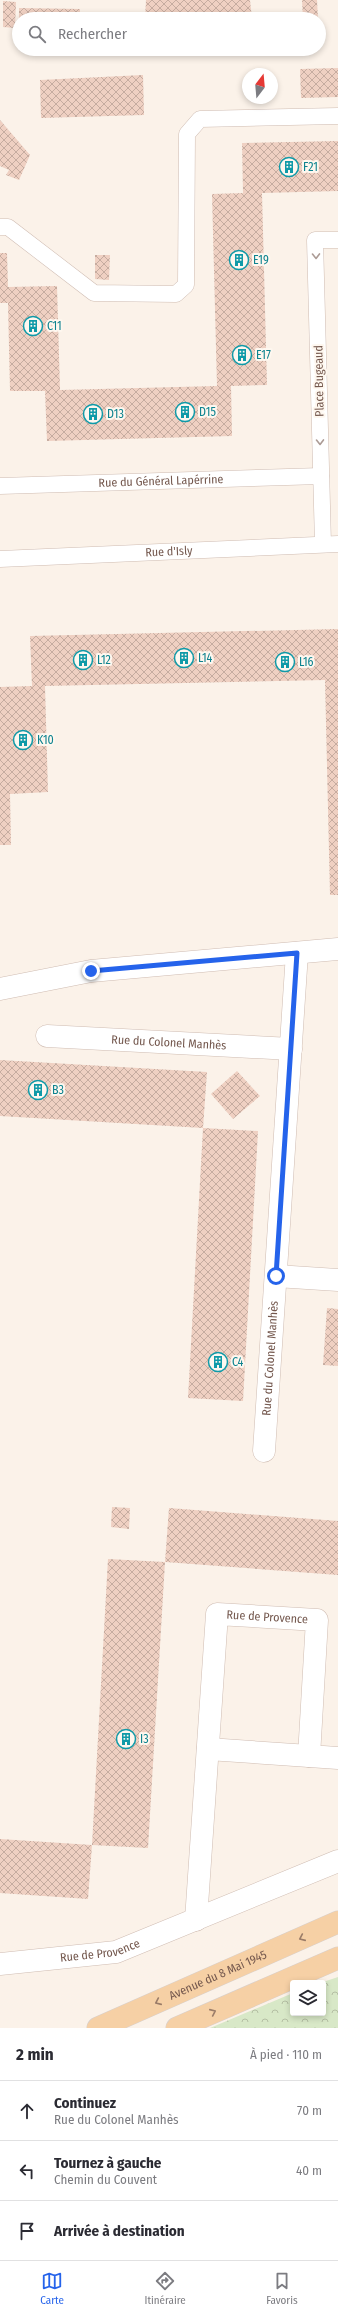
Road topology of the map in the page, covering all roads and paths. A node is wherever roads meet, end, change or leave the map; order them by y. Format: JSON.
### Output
{"nodes":[{"id":1,"x":338,"y":116,"type":"edge"},
{"id":2,"x":0,"y":227,"type":"edge"},
{"id":3,"x":338,"y":240,"type":"edge"},
{"id":4,"x":321,"y":476,"type":"junction"},
{"id":5,"x":0,"y":486,"type":"edge"},
{"id":6,"x":330,"y":544,"type":"edge"},
{"id":7,"x":0,"y":559,"type":"edge"},
{"id":8,"x":338,"y":949,"type":"edge"},
{"id":9,"x":297,"y":953,"type":"junction"},
{"id":10,"x":0,"y":989,"type":"edge"},
{"id":11,"x":47,"y":1036,"type":"dead end"},
{"id":12,"x":291,"y":1049,"type":"junction"},
{"id":13,"x":276,"y":1276,"type":"junction"},
{"id":14,"x":338,"y":1280,"type":"edge"},
{"id":15,"x":264,"y":1451,"type":"dead end"},
{"id":16,"x":208,"y":1749,"type":"junction"},
{"id":17,"x":309,"y":1756,"type":"junction"},
{"id":18,"x":338,"y":1758,"type":"edge"},
{"id":19,"x":338,"y":1861,"type":"edge"},
{"id":20,"x":196,"y":1920,"type":"junction"},
{"id":21,"x":338,"y":1922,"type":"edge"},
{"id":22,"x":338,"y":1958,"type":"edge"},
{"id":23,"x":0,"y":1964,"type":"edge"},
{"id":24,"x":98,"y":2028,"type":"edge"},
{"id":25,"x":177,"y":2028,"type":"edge"}],
"edges":[{"from":1,"to":2,"type":"lane"},
{"from":3,"to":4,"type":"lane","name":"Place Bugeaud","one_way":true},
{"from":4,"to":5,"type":"lane","name":"Rue du Général Lapérrine"},
{"from":4,"to":6,"type":"lane","name":"Place Bugeaud"},
{"from":6,"to":7,"type":"lane","name":"Rue d'Isly"},
{"from":8,"to":9,"type":"street"},
{"from":9,"to":10,"type":"street"},
{"from":9,"to":12,"type":"street","name":"Rue du Colonel Manhès"},
{"from":11,"to":12,"type":"street","name":"Rue du Colonel Manhès"},
{"from":12,"to":13,"type":"street","name":"Rue du Colonel Manhès"},
{"from":13,"to":14,"type":"street"},
{"from":13,"to":15,"type":"street","name":"Rue du Colonel Manhès"},
{"from":16,"to":17,"type":"street"},
{"from":16,"to":17,"type":"street","name":"Rue de Provence"},
{"from":16,"to":20,"type":"street","name":"Rue de Provence"},
{"from":17,"to":18,"type":"street"},
{"from":19,"to":20,"type":"street","name":"Rue de Provence"},
{"from":20,"to":23,"type":"street","name":"Rue de Provence"},
{"from":21,"to":24,"type":"main road","name":"Avenue du 8 Mai 1945","one_way":true},
{"from":25,"to":22,"type":"main road","one_way":true}]}
